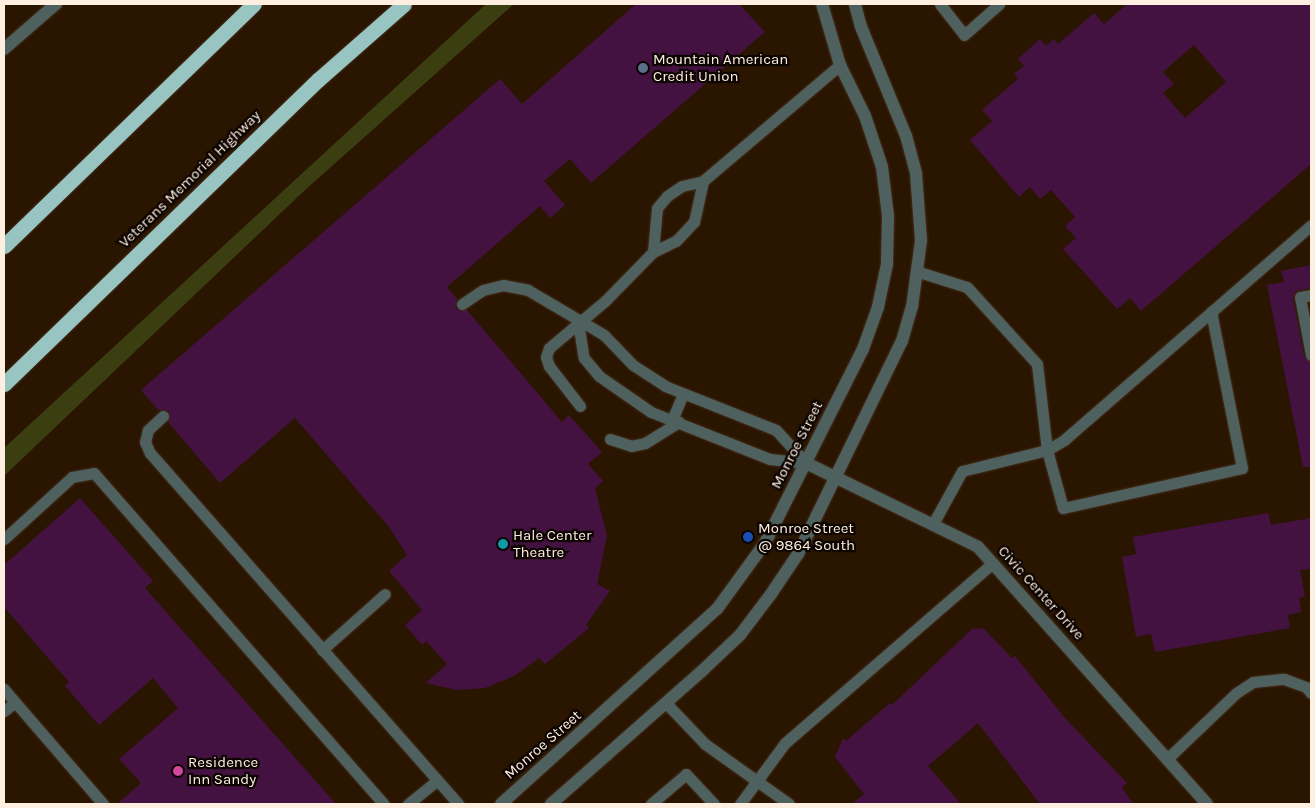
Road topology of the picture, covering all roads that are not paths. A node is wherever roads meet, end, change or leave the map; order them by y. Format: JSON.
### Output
{"nodes":[{"id":1,"x":56,"y":4,"type":"edge"},
{"id":2,"x":254,"y":4,"type":"edge"},
{"id":3,"x":404,"y":4,"type":"edge"},
{"id":4,"x":822,"y":4,"type":"edge"},
{"id":5,"x":855,"y":4,"type":"edge"},
{"id":6,"x":940,"y":4,"type":"edge"},
{"id":7,"x":999,"y":4,"type":"edge"},
{"id":8,"x":4,"y":49,"type":"edge"},
{"id":9,"x":840,"y":65,"type":"junction"},
{"id":10,"x":703,"y":181,"type":"junction"},
{"id":11,"x":1311,"y":225,"type":"edge"},
{"id":12,"x":4,"y":246,"type":"edge"},
{"id":13,"x":653,"y":252,"type":"junction"},
{"id":14,"x":919,"y":272,"type":"junction"},
{"id":15,"x":1311,"y":295,"type":"edge"},
{"id":16,"x":462,"y":304,"type":"dead end"},
{"id":17,"x":1211,"y":312,"type":"junction"},
{"id":18,"x":578,"y":322,"type":"junction"},
{"id":19,"x":1311,"y":355,"type":"edge"},
{"id":20,"x":4,"y":384,"type":"edge"},
{"id":21,"x":683,"y":394,"type":"junction"},
{"id":22,"x":580,"y":406,"type":"dead end"},
{"id":23,"x":163,"y":416,"type":"dead end"},
{"id":24,"x":675,"y":421,"type":"junction"},
{"id":25,"x":610,"y":439,"type":"dead end"},
{"id":26,"x":1047,"y":450,"type":"junction"},
{"id":27,"x":806,"y":463,"type":"junction"},
{"id":28,"x":837,"y":478,"type":"junction"},
{"id":29,"x":934,"y":522,"type":"junction"},
{"id":30,"x":4,"y":539,"type":"edge"},
{"id":31,"x":993,"y":563,"type":"junction"},
{"id":32,"x":385,"y":594,"type":"dead end"},
{"id":33,"x":322,"y":650,"type":"junction"},
{"id":34,"x":4,"y":689,"type":"edge"},
{"id":35,"x":1311,"y":693,"type":"edge"},
{"id":36,"x":15,"y":702,"type":"junction"},
{"id":37,"x":666,"y":703,"type":"junction"},
{"id":38,"x":4,"y":711,"type":"edge"},
{"id":39,"x":1167,"y":759,"type":"junction"},
{"id":40,"x":758,"y":781,"type":"junction"},
{"id":41,"x":435,"y":782,"type":"junction"},
{"id":42,"x":103,"y":804,"type":"edge"},
{"id":43,"x":384,"y":804,"type":"edge"},
{"id":44,"x":408,"y":804,"type":"edge"},
{"id":45,"x":458,"y":804,"type":"edge"},
{"id":46,"x":501,"y":804,"type":"edge"},
{"id":47,"x":551,"y":804,"type":"edge"},
{"id":48,"x":651,"y":804,"type":"edge"},
{"id":49,"x":714,"y":804,"type":"edge"},
{"id":50,"x":740,"y":804,"type":"edge"},
{"id":51,"x":789,"y":804,"type":"edge"},
{"id":52,"x":1207,"y":804,"type":"edge"}],
"edges":[{"from":1,"to":8,"type":"street"},
{"from":2,"to":12,"type":"highway"},
{"from":3,"to":20,"type":"highway","name":"Veterans Memorial Highway"},
{"from":4,"to":9,"type":"street","name":"Monroe Street"},
{"from":5,"to":14,"type":"street"},
{"from":6,"to":7,"type":"lane"},
{"from":9,"to":10,"type":"lane"},
{"from":9,"to":27,"type":"street","name":"Monroe Street"},
{"from":10,"to":13,"type":"lane"},
{"from":10,"to":13,"type":"lane"},
{"from":11,"to":17,"type":"lane"},
{"from":13,"to":18,"type":"lane"},
{"from":14,"to":26,"type":"lane"},
{"from":14,"to":28,"type":"street"},
{"from":15,"to":19,"type":"lane"},
{"from":16,"to":18,"type":"lane"},
{"from":17,"to":26,"type":"lane"},
{"from":17,"to":26,"type":"lane"},
{"from":18,"to":21,"type":"lane"},
{"from":18,"to":22,"type":"lane"},
{"from":18,"to":24,"type":"lane"},
{"from":21,"to":24,"type":"lane"},
{"from":21,"to":27,"type":"lane"},
{"from":23,"to":33,"type":"lane"},
{"from":24,"to":25,"type":"lane"},
{"from":24,"to":27,"type":"lane"},
{"from":26,"to":29,"type":"lane"},
{"from":27,"to":28,"type":"street","name":"Civic Center Drive"},
{"from":27,"to":46,"type":"street","name":"Monroe Street"},
{"from":28,"to":29,"type":"street","name":"Civic Center Drive"},
{"from":28,"to":37,"type":"street"},
{"from":29,"to":31,"type":"street","name":"Civic Center Drive"},
{"from":30,"to":43,"type":"lane"},
{"from":31,"to":39,"type":"street","name":"Civic Center Drive"},
{"from":31,"to":40,"type":"lane"},
{"from":32,"to":33,"type":"lane"},
{"from":33,"to":41,"type":"lane"},
{"from":34,"to":36,"type":"lane"},
{"from":35,"to":39,"type":"lane"},
{"from":36,"to":38,"type":"lane"},
{"from":36,"to":42,"type":"lane"},
{"from":37,"to":40,"type":"lane"},
{"from":37,"to":47,"type":"street"},
{"from":39,"to":52,"type":"street","name":"Civic Center Drive"},
{"from":40,"to":50,"type":"lane"},
{"from":40,"to":51,"type":"lane"},
{"from":41,"to":44,"type":"lane"},
{"from":41,"to":45,"type":"lane"},
{"from":48,"to":49,"type":"lane"}]}
